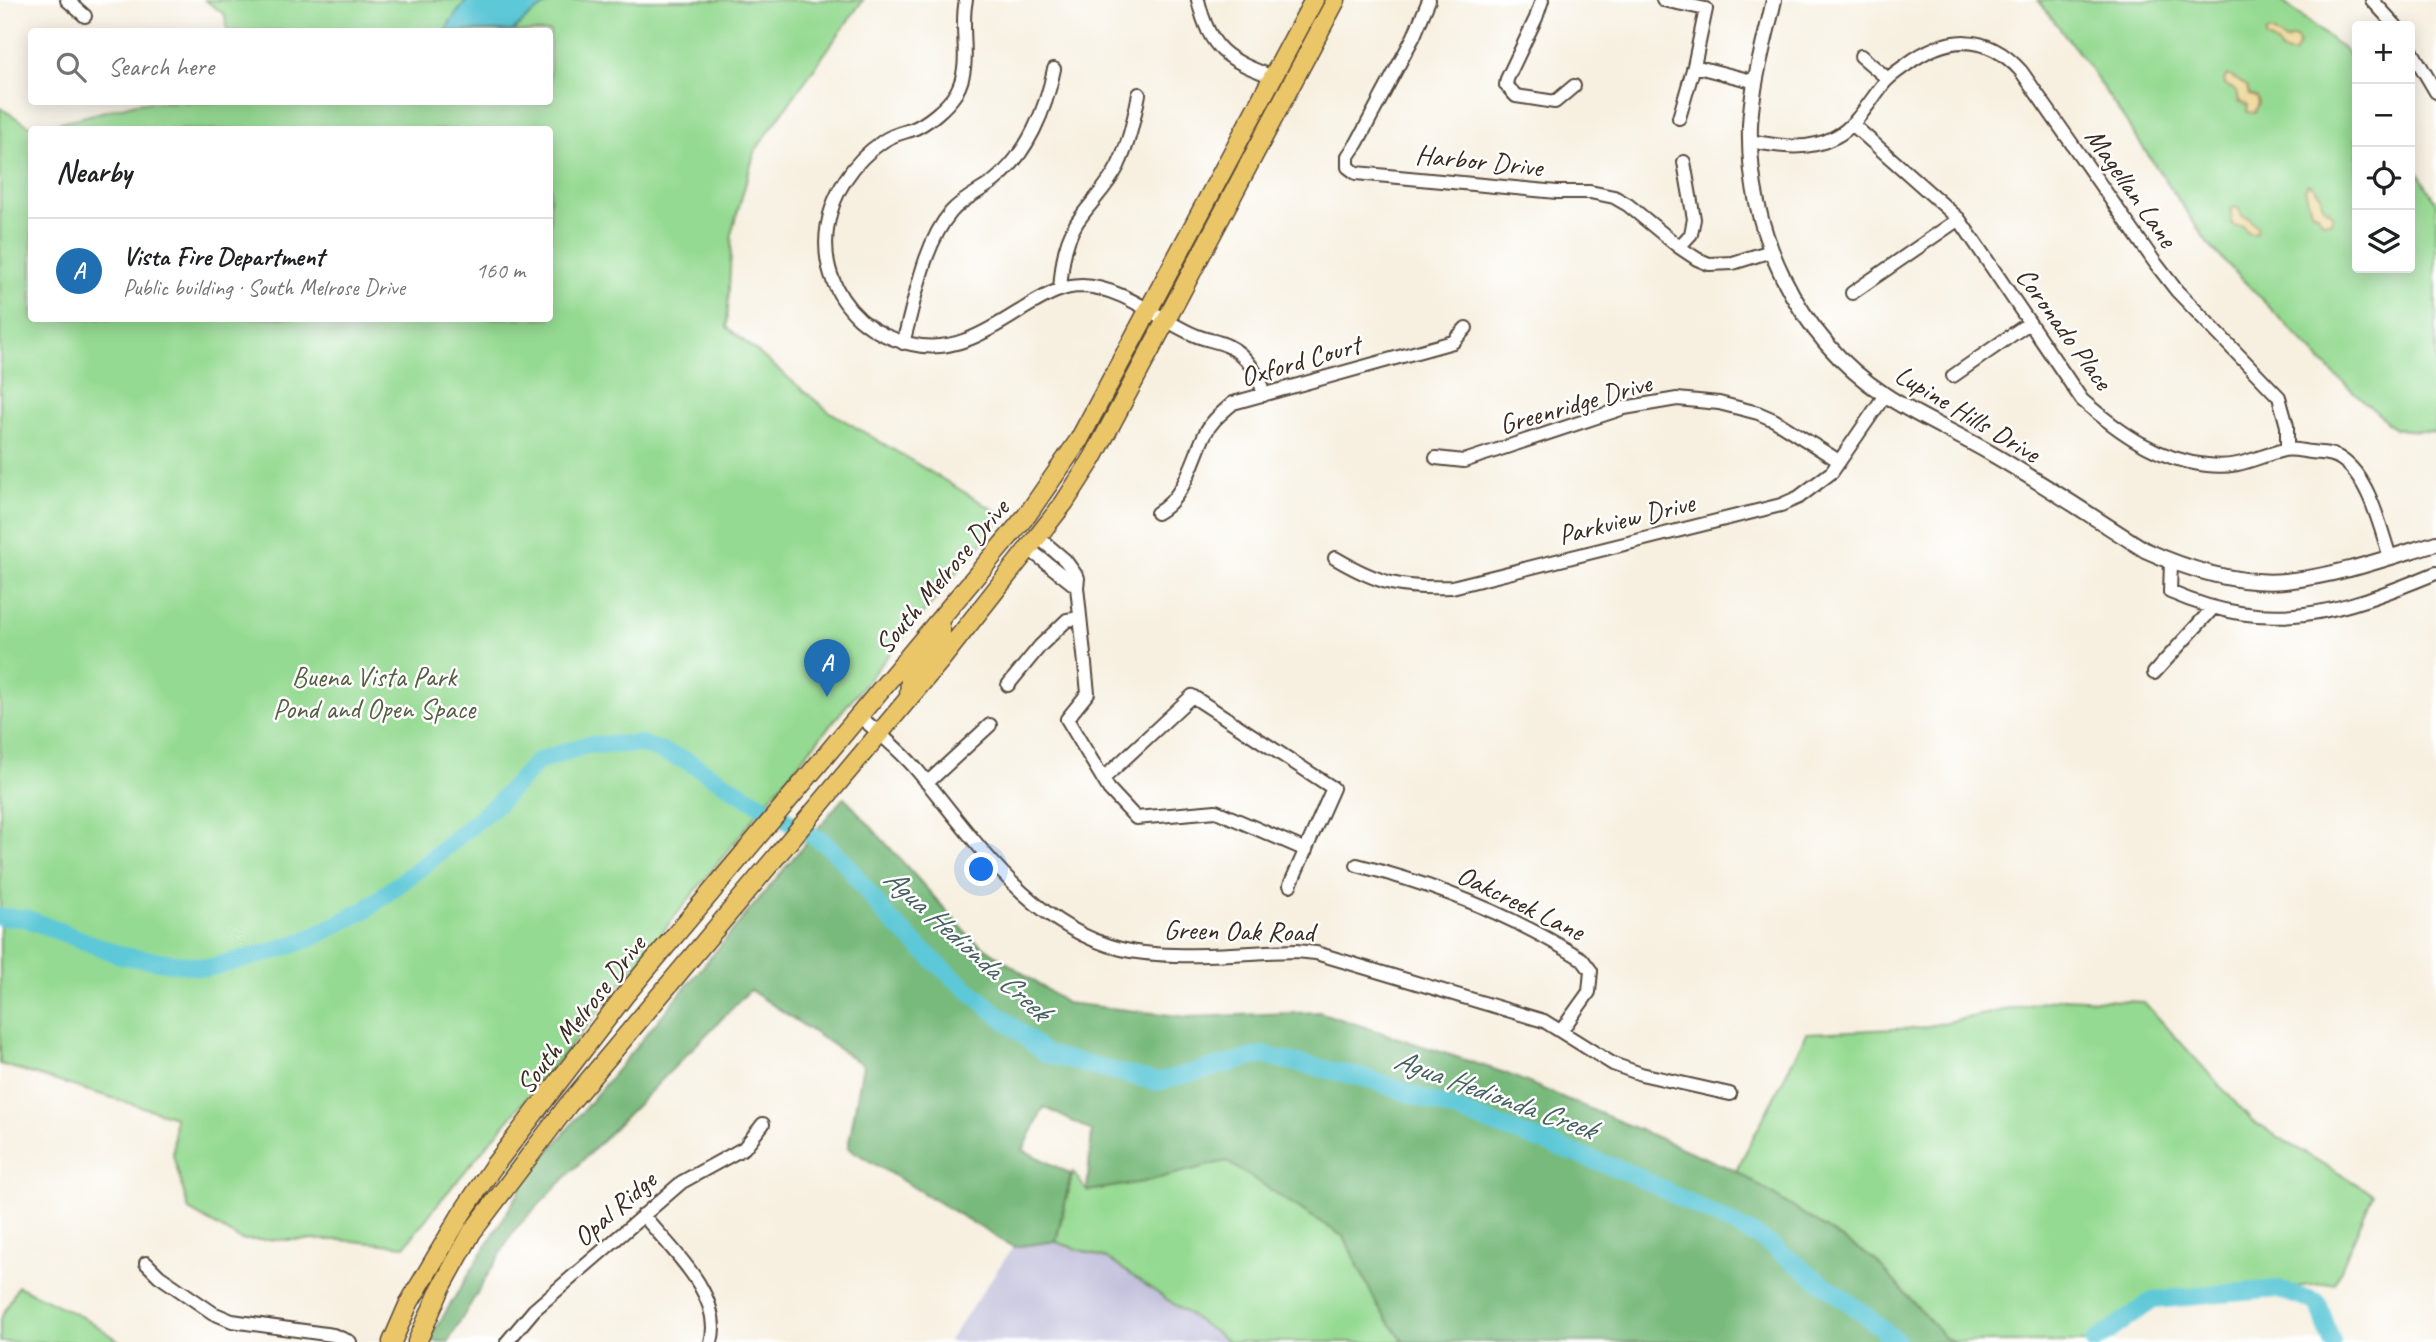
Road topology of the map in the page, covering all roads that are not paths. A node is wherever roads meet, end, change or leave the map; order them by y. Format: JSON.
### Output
{"nodes":[{"id":1,"x":67,"y":0,"type":"edge"},
{"id":2,"x":966,"y":0,"type":"edge"},
{"id":3,"x":1198,"y":0,"type":"edge"},
{"id":4,"x":1314,"y":0,"type":"edge"},
{"id":5,"x":1336,"y":0,"type":"edge"},
{"id":6,"x":1429,"y":0,"type":"edge"},
{"id":7,"x":1542,"y":0,"type":"edge"},
{"id":8,"x":1663,"y":0,"type":"edge"},
{"id":9,"x":1774,"y":0,"type":"edge"},
{"id":10,"x":2372,"y":0,"type":"edge"},
{"id":11,"x":85,"y":16,"type":"dead end"},
{"id":12,"x":2391,"y":21,"type":"edge"},
{"id":13,"x":1861,"y":56,"type":"dead end"},
{"id":14,"x":2415,"y":56,"type":"edge"},
{"id":15,"x":1694,"y":66,"type":"junction"},
{"id":16,"x":1054,"y":69,"type":"dead end"},
{"id":17,"x":1273,"y":77,"type":"junction"},
{"id":18,"x":1888,"y":79,"type":"junction"},
{"id":19,"x":1756,"y":82,"type":"junction"},
{"id":20,"x":1574,"y":86,"type":"dead end"},
{"id":21,"x":2436,"y":92,"type":"edge"},
{"id":22,"x":1139,"y":94,"type":"dead end"},
{"id":23,"x":1679,"y":118,"type":"dead end"},
{"id":24,"x":1852,"y":124,"type":"junction"},
{"id":25,"x":1750,"y":141,"type":"junction"},
{"id":26,"x":1684,"y":162,"type":"dead end"},
{"id":27,"x":1959,"y":219,"type":"junction"},
{"id":28,"x":1679,"y":247,"type":"junction"},
{"id":29,"x":1771,"y":251,"type":"junction"},
{"id":30,"x":1060,"y":289,"type":"junction"},
{"id":31,"x":1852,"y":293,"type":"dead end"},
{"id":32,"x":1149,"y":310,"type":"junction"},
{"id":33,"x":1168,"y":320,"type":"junction"},
{"id":34,"x":2029,"y":323,"type":"junction"},
{"id":35,"x":1466,"y":328,"type":"dead end"},
{"id":36,"x":903,"y":343,"type":"junction"},
{"id":37,"x":1953,"y":376,"type":"dead end"},
{"id":38,"x":1264,"y":395,"type":"junction"},
{"id":39,"x":1885,"y":395,"type":"junction"},
{"id":40,"x":2287,"y":449,"type":"junction"},
{"id":41,"x":1436,"y":458,"type":"dead end"},
{"id":42,"x":1839,"y":461,"type":"junction"},
{"id":43,"x":1157,"y":513,"type":"dead end"},
{"id":44,"x":1033,"y":543,"type":"junction"},
{"id":45,"x":2436,"y":543,"type":"edge"},
{"id":46,"x":2390,"y":557,"type":"junction"},
{"id":47,"x":1335,"y":558,"type":"dead end"},
{"id":48,"x":2171,"y":562,"type":"junction"},
{"id":49,"x":2436,"y":573,"type":"edge"},
{"id":50,"x":2213,"y":608,"type":"junction"},
{"id":51,"x":1080,"y":618,"type":"junction"},
{"id":52,"x":939,"y":621,"type":"junction"},
{"id":53,"x":2154,"y":673,"type":"dead end"},
{"id":54,"x":1008,"y":685,"type":"dead end"},
{"id":55,"x":909,"y":697,"type":"junction"},
{"id":56,"x":859,"y":716,"type":"junction"},
{"id":57,"x":990,"y":726,"type":"dead end"},
{"id":58,"x":880,"y":733,"type":"junction"},
{"id":59,"x":1103,"y":779,"type":"junction"},
{"id":60,"x":927,"y":783,"type":"junction"},
{"id":61,"x":1306,"y":850,"type":"junction"},
{"id":62,"x":1357,"y":865,"type":"dead end"},
{"id":63,"x":1290,"y":885,"type":"dead end"},
{"id":64,"x":1561,"y":1031,"type":"junction"},
{"id":65,"x":1730,"y":1094,"type":"dead end"},
{"id":66,"x":763,"y":1124,"type":"dead end"},
{"id":67,"x":643,"y":1215,"type":"junction"},
{"id":68,"x":146,"y":1263,"type":"dead end"},
{"id":69,"x":350,"y":1342,"type":"edge"},
{"id":70,"x":392,"y":1342,"type":"edge"},
{"id":71,"x":417,"y":1342,"type":"edge"},
{"id":72,"x":508,"y":1342,"type":"edge"},
{"id":73,"x":710,"y":1342,"type":"edge"}],
"edges":[{"from":1,"to":11,"type":"street"},
{"from":2,"to":36,"type":"street"},
{"from":3,"to":17,"type":"street"},
{"from":4,"to":17,"type":"main road","name":"South Melrose Drive"},
{"from":5,"to":33,"type":"main road","name":"South Melrose Drive"},
{"from":6,"to":28,"type":"street","name":"Harbor Drive"},
{"from":7,"to":20,"type":"street"},
{"from":8,"to":15,"type":"street"},
{"from":9,"to":19,"type":"street","name":"Lupine Hills Drive"},
{"from":10,"to":12,"type":"street"},
{"from":13,"to":18,"type":"street"},
{"from":14,"to":21,"type":"street"},
{"from":15,"to":19,"type":"street"},
{"from":15,"to":23,"type":"street"},
{"from":16,"to":36,"type":"street"},
{"from":17,"to":32,"type":"main road","name":"South Melrose Drive"},
{"from":18,"to":24,"type":"street","name":"Magellan Lane"},
{"from":18,"to":40,"type":"street","name":"Magellan Lane"},
{"from":19,"to":25,"type":"street","name":"Lupine Hills Drive"},
{"from":22,"to":30,"type":"street"},
{"from":24,"to":25,"type":"street","name":"Magellan Lane"},
{"from":24,"to":27,"type":"street","name":"Coronado Place"},
{"from":25,"to":29,"type":"street","name":"Lupine Hills Drive"},
{"from":26,"to":28,"type":"street"},
{"from":27,"to":31,"type":"street"},
{"from":27,"to":34,"type":"street","name":"Coronado Place"},
{"from":28,"to":29,"type":"street","name":"Harbor Drive"},
{"from":29,"to":39,"type":"street","name":"Lupine Hills Drive"},
{"from":30,"to":32,"type":"street"},
{"from":30,"to":36,"type":"street"},
{"from":32,"to":33,"type":"street"},
{"from":32,"to":52,"type":"main road","name":"South Melrose Drive"},
{"from":33,"to":38,"type":"street"},
{"from":33,"to":44,"type":"main road","name":"South Melrose Drive"},
{"from":34,"to":37,"type":"street"},
{"from":34,"to":40,"type":"street","name":"Coronado Place"},
{"from":35,"to":38,"type":"street","name":"Oxford Court"},
{"from":38,"to":43,"type":"street","name":"Oxford Court"},
{"from":39,"to":42,"type":"street","name":"Parkview Drive"},
{"from":39,"to":48,"type":"street","name":"Lupine Hills Drive"},
{"from":40,"to":46,"type":"street","name":"Coronado Place"},
{"from":41,"to":42,"type":"street","name":"Greenridge Drive"},
{"from":42,"to":47,"type":"street","name":"Parkview Drive"},
{"from":44,"to":51,"type":"street"},
{"from":44,"to":55,"type":"main road","name":"South Melrose Drive"},
{"from":45,"to":46,"type":"street","name":"Lupine Hills Drive"},
{"from":46,"to":48,"type":"street","name":"Lupine Hills Drive"},
{"from":48,"to":50,"type":"street"},
{"from":49,"to":50,"type":"street"},
{"from":50,"to":53,"type":"street"},
{"from":51,"to":54,"type":"street"},
{"from":51,"to":59,"type":"street"},
{"from":52,"to":55,"type":"main road"},
{"from":52,"to":56,"type":"main road","name":"South Melrose Drive"},
{"from":55,"to":58,"type":"main road","name":"South Melrose Drive"},
{"from":56,"to":58,"type":"street","name":"Green Oak Road"},
{"from":56,"to":70,"type":"main road","name":"South Melrose Drive"},
{"from":57,"to":60,"type":"street"},
{"from":58,"to":60,"type":"street","name":"Green Oak Road"},
{"from":58,"to":71,"type":"main road","name":"South Melrose Drive"},
{"from":59,"to":61,"type":"street"},
{"from":59,"to":61,"type":"street"},
{"from":60,"to":64,"type":"street","name":"Green Oak Road"},
{"from":61,"to":63,"type":"street"},
{"from":62,"to":64,"type":"street","name":"Oakcreek Lane"},
{"from":64,"to":65,"type":"street","name":"Green Oak Road"},
{"from":66,"to":67,"type":"street","name":"Opal Ridge"},
{"from":67,"to":72,"type":"street","name":"Opal Ridge"},
{"from":67,"to":73,"type":"street"},
{"from":68,"to":69,"type":"street"}]}
